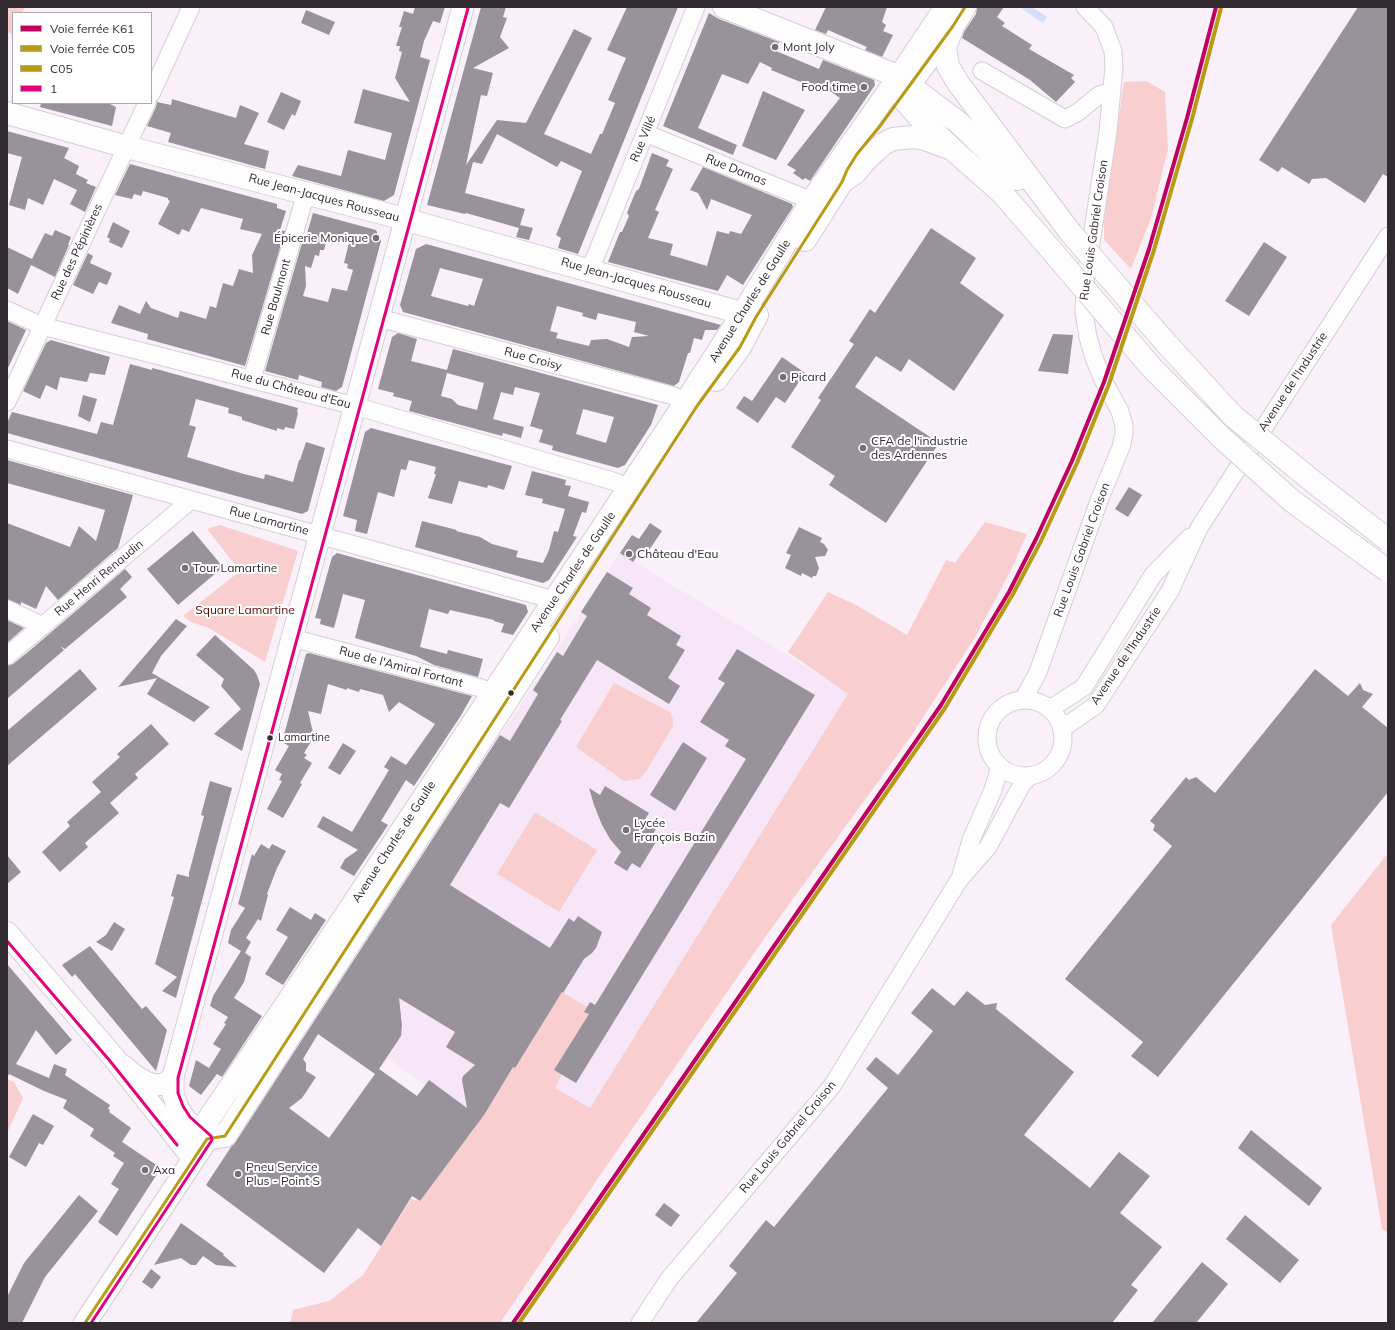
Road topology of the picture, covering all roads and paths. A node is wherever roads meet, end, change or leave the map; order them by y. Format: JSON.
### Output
{"nodes":[{"id":1,"x":191,"y":7,"type":"edge"},
{"id":2,"x":464,"y":7,"type":"edge"},
{"id":3,"x":696,"y":7,"type":"edge"},
{"id":4,"x":724,"y":7,"type":"edge"},
{"id":5,"x":965,"y":7,"type":"edge"},
{"id":6,"x":1086,"y":7,"type":"edge"},
{"id":7,"x":949,"y":16,"type":"edge"},
{"id":8,"x":982,"y":71,"type":"dead end"},
{"id":9,"x":903,"y":86,"type":"junction"},
{"id":10,"x":1112,"y":91,"type":"junction"},
{"id":11,"x":152,"y":92,"type":"edge"},
{"id":12,"x":147,"y":104,"type":"edge"},
{"id":13,"x":7,"y":113,"type":"edge"},
{"id":14,"x":645,"y":133,"type":"junction"},
{"id":15,"x":127,"y":147,"type":"junction"},
{"id":16,"x":951,"y":148,"type":"junction"},
{"id":17,"x":842,"y":182,"type":"junction"},
{"id":18,"x":306,"y":193,"type":"junction"},
{"id":19,"x":819,"y":203,"type":"junction"},
{"id":20,"x":406,"y":220,"type":"junction"},
{"id":21,"x":1070,"y":232,"type":"junction"},
{"id":22,"x":1388,"y":236,"type":"edge"},
{"id":23,"x":590,"y":270,"type":"junction"},
{"id":24,"x":7,"y":310,"type":"edge"},
{"id":25,"x":749,"y":315,"type":"junction"},
{"id":26,"x":379,"y":318,"type":"junction"},
{"id":27,"x":42,"y":326,"type":"junction"},
{"id":28,"x":252,"y":379,"type":"junction"},
{"id":29,"x":7,"y":402,"type":"edge"},
{"id":30,"x":685,"y":403,"type":"junction"},
{"id":31,"x":355,"y":406,"type":"junction"},
{"id":32,"x":7,"y":449,"type":"edge"},
{"id":33,"x":628,"y":489,"type":"junction"},
{"id":34,"x":191,"y":500,"type":"junction"},
{"id":35,"x":1199,"y":528,"type":"junction"},
{"id":36,"x":320,"y":535,"type":"junction"},
{"id":37,"x":1388,"y":540,"type":"edge"},
{"id":38,"x":1388,"y":571,"type":"edge"},
{"id":39,"x":552,"y":604,"type":"junction"},
{"id":40,"x":7,"y":610,"type":"edge"},
{"id":41,"x":43,"y":626,"type":"junction"},
{"id":42,"x":292,"y":638,"type":"junction"},
{"id":43,"x":7,"y":656,"type":"edge"},
{"id":44,"x":500,"y":696,"type":"junction"},
{"id":45,"x":1023,"y":700,"type":"junction"},
{"id":46,"x":1050,"y":709,"type":"junction"},
{"id":47,"x":1062,"y":729,"type":"junction"},
{"id":48,"x":1000,"y":766,"type":"junction"},
{"id":49,"x":1030,"y":776,"type":"junction"},
{"id":50,"x":960,"y":880,"type":"junction"},
{"id":51,"x":7,"y":932,"type":"edge"},
{"id":52,"x":114,"y":1058,"type":"junction"},
{"id":53,"x":173,"y":1077,"type":"junction"},
{"id":54,"x":207,"y":1139,"type":"junction"},
{"id":55,"x":193,"y":1158,"type":"junction"},
{"id":56,"x":84,"y":1323,"type":"edge"},
{"id":57,"x":640,"y":1323,"type":"edge"}],
"edges":[{"from":1,"to":11,"type":"street"},
{"from":2,"to":20,"type":"street"},
{"from":3,"to":14,"type":"street","name":"Rue Villé"},
{"from":4,"to":9,"type":"main road"},
{"from":5,"to":7,"type":"main road","name":"Avenue Charles de Gaulle"},
{"from":6,"to":10,"type":"street","name":"Rue Louis Gabriel Croison"},
{"from":7,"to":9,"type":"main road","name":"Avenue Charles de Gaulle"},
{"from":7,"to":21,"type":"main road"},
{"from":8,"to":10,"type":"street"},
{"from":9,"to":16,"type":"main road"},
{"from":9,"to":17,"type":"main road","name":"Avenue Charles de Gaulle"},
{"from":9,"to":19,"type":"main road","name":"Avenue Charles de Gaulle"},
{"from":9,"to":21,"type":"main road"},
{"from":10,"to":45,"type":"street","name":"Rue Louis Gabriel Croison"},
{"from":12,"to":15,"type":"street","name":"Rue des Pépinières"},
{"from":13,"to":15,"type":"main road","name":"Rue Jean-Jacques Rousseau"},
{"from":14,"to":19,"type":"street","name":"Rue Damas"},
{"from":14,"to":23,"type":"street","name":"Rue Villé"},
{"from":15,"to":18,"type":"main road","name":"Rue Jean-Jacques Rousseau"},
{"from":15,"to":27,"type":"street","name":"Rue des Pépinières"},
{"from":16,"to":17,"type":"main road"},
{"from":16,"to":38,"type":"main road","bridge":true},
{"from":17,"to":19,"type":"main road","name":"Avenue Charles de Gaulle"},
{"from":18,"to":20,"type":"main road","name":"Rue Jean-Jacques Rousseau"},
{"from":18,"to":28,"type":"street","name":"Rue Baulmont"},
{"from":19,"to":25,"type":"main road","name":"Avenue Charles de Gaulle"},
{"from":20,"to":23,"type":"main road","name":"Rue Jean-Jacques Rousseau"},
{"from":20,"to":26,"type":"street"},
{"from":21,"to":37,"type":"main road","bridge":true},
{"from":22,"to":35,"type":"street","name":"Avenue de l'Industrie"},
{"from":23,"to":25,"type":"main road","name":"Rue Jean-Jacques Rousseau"},
{"from":24,"to":27,"type":"street","name":"Rue du Château d'Eau"},
{"from":25,"to":30,"type":"main road","name":"Avenue Charles de Gaulle"},
{"from":25,"to":44,"type":"main road","name":"Avenue Charles de Gaulle"},
{"from":26,"to":30,"type":"street","name":"Rue Croisy"},
{"from":26,"to":31,"type":"street"},
{"from":27,"to":28,"type":"street","name":"Rue du Château d'Eau"},
{"from":27,"to":29,"type":"street","name":"Rue des Pépinières"},
{"from":28,"to":31,"type":"street","name":"Rue du Château d'Eau"},
{"from":30,"to":33,"type":"main road","name":"Avenue Charles de Gaulle"},
{"from":31,"to":33,"type":"street","name":"Rue du Château d'Eau"},
{"from":31,"to":36,"type":"street"},
{"from":32,"to":34,"type":"street","name":"Rue Lamartine"},
{"from":33,"to":39,"type":"main road","name":"Avenue Charles de Gaulle"},
{"from":34,"to":36,"type":"street","name":"Rue Lamartine"},
{"from":34,"to":41,"type":"street","name":"Rue Henri Renaudin"},
{"from":35,"to":46,"type":"street","name":"Avenue de l'Industrie"},
{"from":35,"to":47,"type":"street","name":"Avenue de l'Industrie"},
{"from":36,"to":39,"type":"street","name":"Rue Lamartine"},
{"from":36,"to":42,"type":"street"},
{"from":39,"to":44,"type":"main road","name":"Avenue Charles de Gaulle"},
{"from":40,"to":41,"type":"street"},
{"from":41,"to":43,"type":"street","name":"Rue Henri Renaudin"},
{"from":42,"to":44,"type":"street","name":"Rue de l'Amiral Fortant"},
{"from":42,"to":53,"type":"street"},
{"from":44,"to":54,"type":"main road","name":"Avenue Charles de Gaulle"},
{"from":45,"to":46,"type":"street"},
{"from":45,"to":48,"type":"street"},
{"from":46,"to":47,"type":"street"},
{"from":47,"to":49,"type":"street"},
{"from":48,"to":49,"type":"street"},
{"from":48,"to":50,"type":"street","name":"Rue Louis Gabriel Croison"},
{"from":49,"to":50,"type":"street","name":"Rue Louis Gabriel Croison"},
{"from":50,"to":57,"type":"street","name":"Rue Louis Gabriel Croison"},
{"from":51,"to":52,"type":"main road"},
{"from":52,"to":53,"type":"street"},
{"from":52,"to":55,"type":"main road"},
{"from":53,"to":54,"type":"street"},
{"from":54,"to":55,"type":"main road"},
{"from":55,"to":56,"type":"main road"}]}
